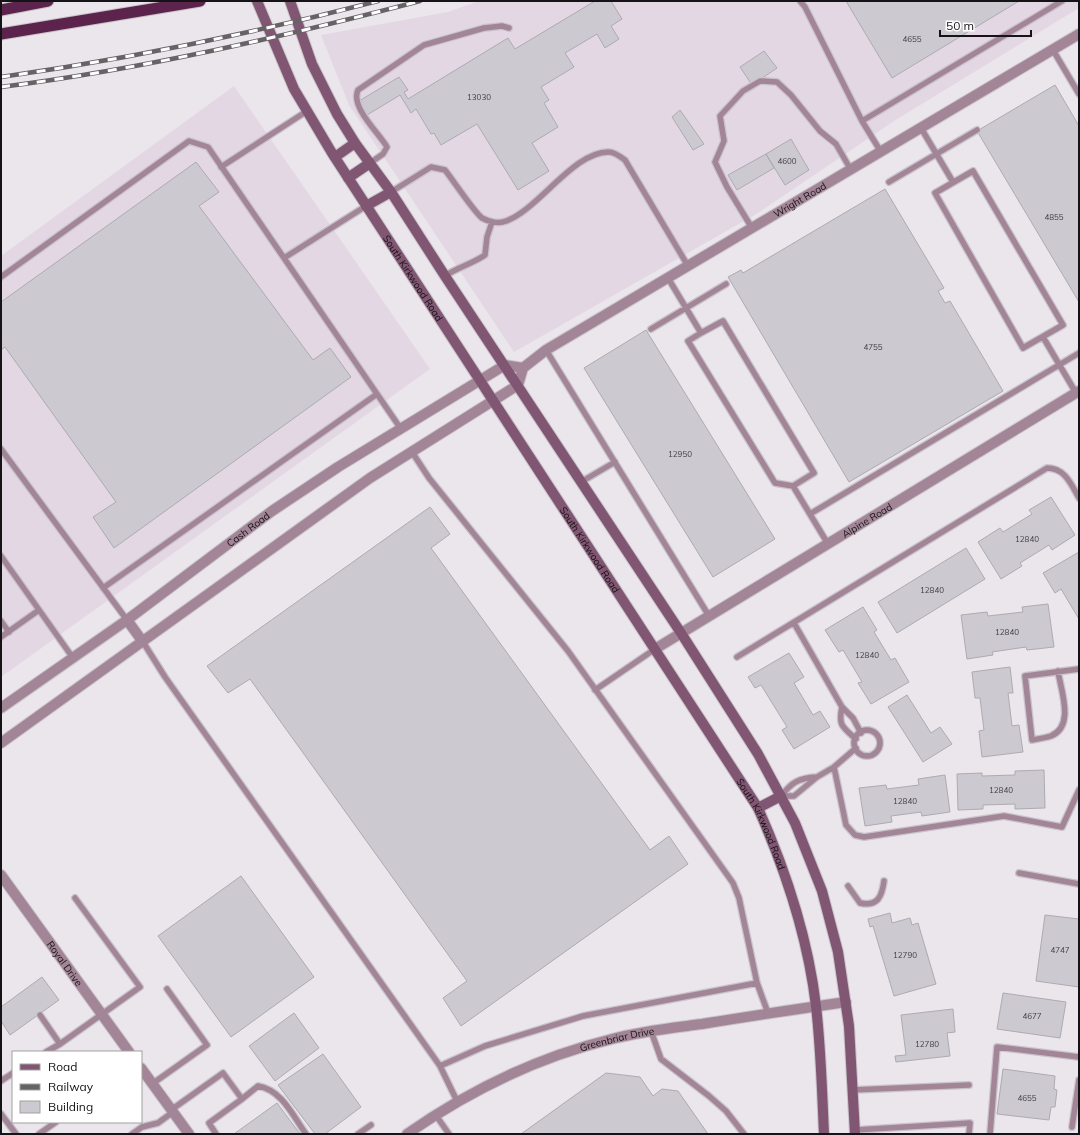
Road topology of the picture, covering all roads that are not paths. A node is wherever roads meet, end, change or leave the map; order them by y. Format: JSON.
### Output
{"nodes":[{"id":1,"x":48,"y":1,"type":"edge"},
{"id":2,"x":200,"y":1,"type":"edge"},
{"id":3,"x":257,"y":1,"type":"edge"},
{"id":4,"x":290,"y":1,"type":"edge"},
{"id":5,"x":800,"y":1,"type":"edge"},
{"id":6,"x":1062,"y":1,"type":"edge"},
{"id":7,"x":176,"y":4,"type":"edge"},
{"id":8,"x":1,"y":10,"type":"edge"},
{"id":9,"x":509,"y":28,"type":"dead end"},
{"id":10,"x":1,"y":34,"type":"edge"},
{"id":11,"x":1079,"y":34,"type":"edge"},
{"id":12,"x":1053,"y":50,"type":"junction"},
{"id":13,"x":1079,"y":94,"type":"edge"},
{"id":14,"x":307,"y":111,"type":"junction"},
{"id":15,"x":862,"y":121,"type":"junction"},
{"id":16,"x":921,"y":128,"type":"junction"},
{"id":17,"x":977,"y":130,"type":"dead end"},
{"id":18,"x":355,"y":143,"type":"junction"},
{"id":19,"x":881,"y":152,"type":"junction"},
{"id":20,"x":936,"y":154,"type":"junction"},
{"id":21,"x":334,"y":157,"type":"junction"},
{"id":22,"x":370,"y":163,"type":"junction"},
{"id":23,"x":222,"y":167,"type":"junction"},
{"id":24,"x":851,"y":170,"type":"junction"},
{"id":25,"x":348,"y":178,"type":"junction"},
{"id":26,"x":889,"y":182,"type":"dead end"},
{"id":27,"x":953,"y":182,"type":"junction"},
{"id":28,"x":391,"y":192,"type":"junction"},
{"id":29,"x":366,"y":206,"type":"junction"},
{"id":30,"x":492,"y":222,"type":"junction"},
{"id":31,"x":752,"y":228,"type":"junction"},
{"id":32,"x":284,"y":258,"type":"junction"},
{"id":33,"x":688,"y":266,"type":"junction"},
{"id":34,"x":445,"y":276,"type":"junction"},
{"id":35,"x":1,"y":277,"type":"edge"},
{"id":36,"x":668,"y":278,"type":"junction"},
{"id":37,"x":726,"y":284,"type":"dead end"},
{"id":38,"x":686,"y":308,"type":"junction"},
{"id":39,"x":651,"y":328,"type":"dead end"},
{"id":40,"x":701,"y":333,"type":"junction"},
{"id":41,"x":1043,"y":337,"type":"junction"},
{"id":42,"x":546,"y":350,"type":"junction"},
{"id":43,"x":1079,"y":353,"type":"edge"},
{"id":44,"x":505,"y":365,"type":"junction"},
{"id":45,"x":1059,"y":365,"type":"junction"},
{"id":46,"x":523,"y":368,"type":"junction"},
{"id":47,"x":481,"y":382,"type":"junction"},
{"id":48,"x":518,"y":385,"type":"junction"},
{"id":49,"x":377,"y":394,"type":"junction"},
{"id":50,"x":1078,"y":394,"type":"edge"},
{"id":51,"x":494,"y":401,"type":"junction"},
{"id":52,"x":401,"y":429,"type":"junction"},
{"id":53,"x":1,"y":449,"type":"edge"},
{"id":54,"x":412,"y":452,"type":"junction"},
{"id":55,"x":615,"y":462,"type":"junction"},
{"id":56,"x":582,"y":482,"type":"junction"},
{"id":57,"x":793,"y":486,"type":"junction"},
{"id":58,"x":1079,"y":498,"type":"edge"},
{"id":59,"x":810,"y":514,"type":"junction"},
{"id":60,"x":828,"y":544,"type":"junction"},
{"id":61,"x":1,"y":556,"type":"edge"},
{"id":62,"x":103,"y":588,"type":"junction"},
{"id":63,"x":39,"y":610,"type":"junction"},
{"id":64,"x":709,"y":616,"type":"junction"},
{"id":65,"x":127,"y":620,"type":"junction"},
{"id":66,"x":1,"y":621,"type":"edge"},
{"id":67,"x":794,"y":623,"type":"junction"},
{"id":68,"x":9,"y":632,"type":"junction"},
{"id":69,"x":681,"y":633,"type":"junction"},
{"id":70,"x":1,"y":637,"type":"edge"},
{"id":71,"x":143,"y":642,"type":"junction"},
{"id":72,"x":655,"y":649,"type":"junction"},
{"id":73,"x":737,"y":657,"type":"dead end"},
{"id":74,"x":73,"y":658,"type":"junction"},
{"id":75,"x":1079,"y":669,"type":"edge"},
{"id":76,"x":1058,"y":672,"type":"junction"},
{"id":77,"x":595,"y":690,"type":"junction"},
{"id":78,"x":842,"y":707,"type":"junction"},
{"id":79,"x":1,"y":708,"type":"edge"},
{"id":80,"x":861,"y":732,"type":"junction"},
{"id":81,"x":856,"y":739,"type":"junction"},
{"id":82,"x":1,"y":743,"type":"edge"},
{"id":83,"x":856,"y":748,"type":"junction"},
{"id":84,"x":834,"y":767,"type":"junction"},
{"id":85,"x":817,"y":777,"type":"junction"},
{"id":86,"x":1079,"y":790,"type":"edge"},
{"id":87,"x":781,"y":796,"type":"junction"},
{"id":88,"x":758,"y":808,"type":"junction"},
{"id":89,"x":1019,"y":873,"type":"dead end"},
{"id":90,"x":1,"y":875,"type":"edge"},
{"id":91,"x":884,"y":881,"type":"dead end"},
{"id":92,"x":1079,"y":884,"type":"edge"},
{"id":93,"x":848,"y":886,"type":"dead end"},
{"id":94,"x":75,"y":898,"type":"dead end"},
{"id":95,"x":757,"y":984,"type":"junction"},
{"id":96,"x":167,"y":988,"type":"dead end"},
{"id":97,"x":846,"y":1002,"type":"junction"},
{"id":98,"x":816,"y":1006,"type":"junction"},
{"id":99,"x":768,"y":1013,"type":"junction"},
{"id":100,"x":40,"y":1015,"type":"dead end"},
{"id":101,"x":102,"y":1015,"type":"junction"},
{"id":102,"x":651,"y":1031,"type":"junction"},
{"id":103,"x":60,"y":1044,"type":"junction"},
{"id":104,"x":48,"y":1051,"type":"edge"},
{"id":105,"x":128,"y":1051,"type":"edge"},
{"id":106,"x":1079,"y":1057,"type":"edge"},
{"id":107,"x":440,"y":1066,"type":"junction"},
{"id":108,"x":142,"y":1069,"type":"edge"},
{"id":109,"x":12,"y":1074,"type":"edge"},
{"id":110,"x":1079,"y":1080,"type":"edge"},
{"id":111,"x":1,"y":1081,"type":"edge"},
{"id":112,"x":152,"y":1084,"type":"junction"},
{"id":113,"x":969,"y":1086,"type":"dead end"},
{"id":114,"x":852,"y":1090,"type":"junction"},
{"id":115,"x":242,"y":1099,"type":"junction"},
{"id":116,"x":457,"y":1100,"type":"junction"},
{"id":117,"x":172,"y":1111,"type":"junction"},
{"id":118,"x":1,"y":1114,"type":"edge"},
{"id":119,"x":435,"y":1114,"type":"junction"},
{"id":120,"x":55,"y":1123,"type":"edge"},
{"id":121,"x":371,"y":1125,"type":"dead end"},
{"id":122,"x":1072,"y":1127,"type":"dead end"},
{"id":123,"x":890,"y":1131,"type":"edge"},
{"id":124,"x":855,"y":1132,"type":"edge"},
{"id":125,"x":16,"y":1134,"type":"edge"},
{"id":126,"x":39,"y":1134,"type":"edge"},
{"id":127,"x":132,"y":1134,"type":"edge"},
{"id":128,"x":189,"y":1134,"type":"edge"},
{"id":129,"x":216,"y":1134,"type":"edge"},
{"id":130,"x":306,"y":1134,"type":"edge"},
{"id":131,"x":358,"y":1134,"type":"edge"},
{"id":132,"x":407,"y":1134,"type":"edge"},
{"id":133,"x":450,"y":1134,"type":"edge"},
{"id":134,"x":744,"y":1134,"type":"edge"},
{"id":135,"x":824,"y":1134,"type":"edge"},
{"id":136,"x":969,"y":1134,"type":"edge"},
{"id":137,"x":990,"y":1134,"type":"edge"}],
"edges":[{"from":1,"to":8,"type":"highway"},
{"from":2,"to":7,"type":"highway"},
{"from":3,"to":14,"type":"main road","name":"South Kirkwood Road"},
{"from":4,"to":18,"type":"main road"},
{"from":5,"to":15,"type":"lane"},
{"from":6,"to":15,"type":"lane"},
{"from":7,"to":10,"type":"highway"},
{"from":9,"to":22,"type":"lane"},
{"from":11,"to":12,"type":"street","name":"Wright Road"},
{"from":12,"to":13,"type":"lane"},
{"from":12,"to":16,"type":"street","name":"Wright Road"},
{"from":14,"to":21,"type":"main road","name":"South Kirkwood Road"},
{"from":14,"to":23,"type":"lane"},
{"from":15,"to":19,"type":"lane"},
{"from":16,"to":19,"type":"street","name":"Wright Road"},
{"from":16,"to":20,"type":"lane"},
{"from":17,"to":20,"type":"lane"},
{"from":18,"to":21,"type":"main road"},
{"from":18,"to":22,"type":"main road"},
{"from":19,"to":24,"type":"street","name":"Wright Road"},
{"from":20,"to":26,"type":"lane"},
{"from":20,"to":27,"type":"lane"},
{"from":21,"to":25,"type":"main road","name":"South Kirkwood Road"},
{"from":22,"to":25,"type":"main road"},
{"from":22,"to":28,"type":"main road"},
{"from":23,"to":32,"type":"lane"},
{"from":23,"to":35,"type":"lane"},
{"from":24,"to":31,"type":"street","name":"Wright Road"},
{"from":24,"to":31,"type":"lane"},
{"from":25,"to":29,"type":"main road","name":"South Kirkwood Road"},
{"from":27,"to":41,"type":"lane"},
{"from":27,"to":41,"type":"lane"},
{"from":28,"to":29,"type":"main road"},
{"from":28,"to":30,"type":"lane"},
{"from":28,"to":34,"type":"main road"},
{"from":29,"to":32,"type":"lane"},
{"from":29,"to":47,"type":"main road","name":"South Kirkwood Road"},
{"from":30,"to":33,"type":"lane"},
{"from":30,"to":34,"type":"lane"},
{"from":31,"to":33,"type":"street","name":"Wright Road"},
{"from":32,"to":49,"type":"lane"},
{"from":33,"to":36,"type":"street","name":"Wright Road"},
{"from":34,"to":44,"type":"main road"},
{"from":36,"to":38,"type":"lane"},
{"from":36,"to":42,"type":"street","name":"Wright Road"},
{"from":37,"to":38,"type":"lane"},
{"from":38,"to":39,"type":"lane"},
{"from":38,"to":40,"type":"lane"},
{"from":40,"to":57,"type":"lane"},
{"from":40,"to":57,"type":"lane"},
{"from":41,"to":45,"type":"lane"},
{"from":42,"to":46,"type":"street","name":"Wright Road"},
{"from":42,"to":55,"type":"lane"},
{"from":43,"to":45,"type":"lane"},
{"from":44,"to":46,"type":"street"},
{"from":44,"to":47,"type":"street","name":"Cash Road"},
{"from":44,"to":48,"type":"main road"},
{"from":45,"to":50,"type":"lane"},
{"from":45,"to":59,"type":"lane"},
{"from":46,"to":48,"type":"street"},
{"from":47,"to":51,"type":"main road","name":"South Kirkwood Road"},
{"from":47,"to":52,"type":"street","name":"Cash Road"},
{"from":48,"to":51,"type":"street"},
{"from":48,"to":56,"type":"main road"},
{"from":49,"to":52,"type":"lane"},
{"from":49,"to":62,"type":"lane"},
{"from":50,"to":60,"type":"street","name":"Alpine Road"},
{"from":51,"to":54,"type":"street"},
{"from":51,"to":72,"type":"main road","name":"South Kirkwood Road"},
{"from":52,"to":65,"type":"street","name":"Cash Road"},
{"from":53,"to":62,"type":"lane"},
{"from":54,"to":71,"type":"street"},
{"from":54,"to":77,"type":"lane"},
{"from":55,"to":56,"type":"lane"},
{"from":55,"to":64,"type":"lane"},
{"from":56,"to":69,"type":"main road"},
{"from":57,"to":59,"type":"lane"},
{"from":58,"to":67,"type":"lane"},
{"from":59,"to":60,"type":"lane"},
{"from":60,"to":64,"type":"street","name":"Alpine Road"},
{"from":61,"to":63,"type":"lane"},
{"from":62,"to":65,"type":"lane"},
{"from":63,"to":68,"type":"lane"},
{"from":63,"to":74,"type":"lane"},
{"from":64,"to":69,"type":"street","name":"Alpine Road"},
{"from":65,"to":71,"type":"street"},
{"from":65,"to":74,"type":"street","name":"Cash Road"},
{"from":66,"to":68,"type":"lane"},
{"from":67,"to":73,"type":"lane"},
{"from":67,"to":78,"type":"lane"},
{"from":68,"to":70,"type":"lane"},
{"from":69,"to":72,"type":"street","name":"Alpine Road"},
{"from":69,"to":87,"type":"main road"},
{"from":71,"to":82,"type":"street"},
{"from":71,"to":107,"type":"lane"},
{"from":72,"to":77,"type":"lane"},
{"from":72,"to":88,"type":"main road","name":"South Kirkwood Road"},
{"from":74,"to":79,"type":"street","name":"Cash Road"},
{"from":75,"to":76,"type":"lane"},
{"from":76,"to":76,"type":"lane"},
{"from":77,"to":95,"type":"lane"},
{"from":78,"to":80,"type":"lane"},
{"from":78,"to":81,"type":"lane"},
{"from":80,"to":81,"type":"lane"},
{"from":80,"to":83,"type":"lane"},
{"from":81,"to":83,"type":"lane"},
{"from":83,"to":84,"type":"lane"},
{"from":84,"to":85,"type":"lane"},
{"from":84,"to":86,"type":"lane"},
{"from":85,"to":87,"type":"lane"},
{"from":85,"to":87,"type":"lane"},
{"from":87,"to":88,"type":"main road"},
{"from":87,"to":97,"type":"main road"},
{"from":88,"to":98,"type":"main road","name":"South Kirkwood Road"},
{"from":89,"to":92,"type":"lane"},
{"from":90,"to":101,"type":"street","name":"Royal Drive"},
{"from":91,"to":93,"type":"lane"},
{"from":94,"to":101,"type":"lane"},
{"from":95,"to":99,"type":"lane"},
{"from":95,"to":107,"type":"lane"},
{"from":96,"to":112,"type":"lane"},
{"from":97,"to":98,"type":"street","name":"Greenbriar Drive"},
{"from":97,"to":114,"type":"main road"},
{"from":98,"to":99,"type":"street","name":"Greenbriar Drive"},
{"from":98,"to":135,"type":"main road","name":"South Kirkwood Road"},
{"from":99,"to":102,"type":"street","name":"Greenbriar Drive"},
{"from":100,"to":103,"type":"lane"},
{"from":101,"to":103,"type":"lane"},
{"from":101,"to":105,"type":"street","name":"Royal Drive"},
{"from":102,"to":116,"type":"street","name":"Greenbriar Drive"},
{"from":102,"to":134,"type":"lane"},
{"from":103,"to":104,"type":"lane"},
{"from":106,"to":137,"type":"lane"},
{"from":107,"to":116,"type":"lane"},
{"from":108,"to":112,"type":"street"},
{"from":109,"to":111,"type":"lane"},
{"from":110,"to":122,"type":"lane"},
{"from":112,"to":117,"type":"street"},
{"from":113,"to":114,"type":"lane"},
{"from":114,"to":124,"type":"main road"},
{"from":115,"to":117,"type":"lane"},
{"from":115,"to":129,"type":"lane"},
{"from":115,"to":130,"type":"lane"},
{"from":116,"to":119,"type":"street","name":"Greenbriar Drive"},
{"from":117,"to":127,"type":"lane"},
{"from":117,"to":128,"type":"street"},
{"from":118,"to":125,"type":"lane"},
{"from":119,"to":132,"type":"street","name":"Greenbriar Drive"},
{"from":119,"to":133,"type":"lane"},
{"from":120,"to":126,"type":"lane"},
{"from":121,"to":131,"type":"lane"},
{"from":123,"to":124,"type":"lane"},
{"from":123,"to":136,"type":"lane"}]}
